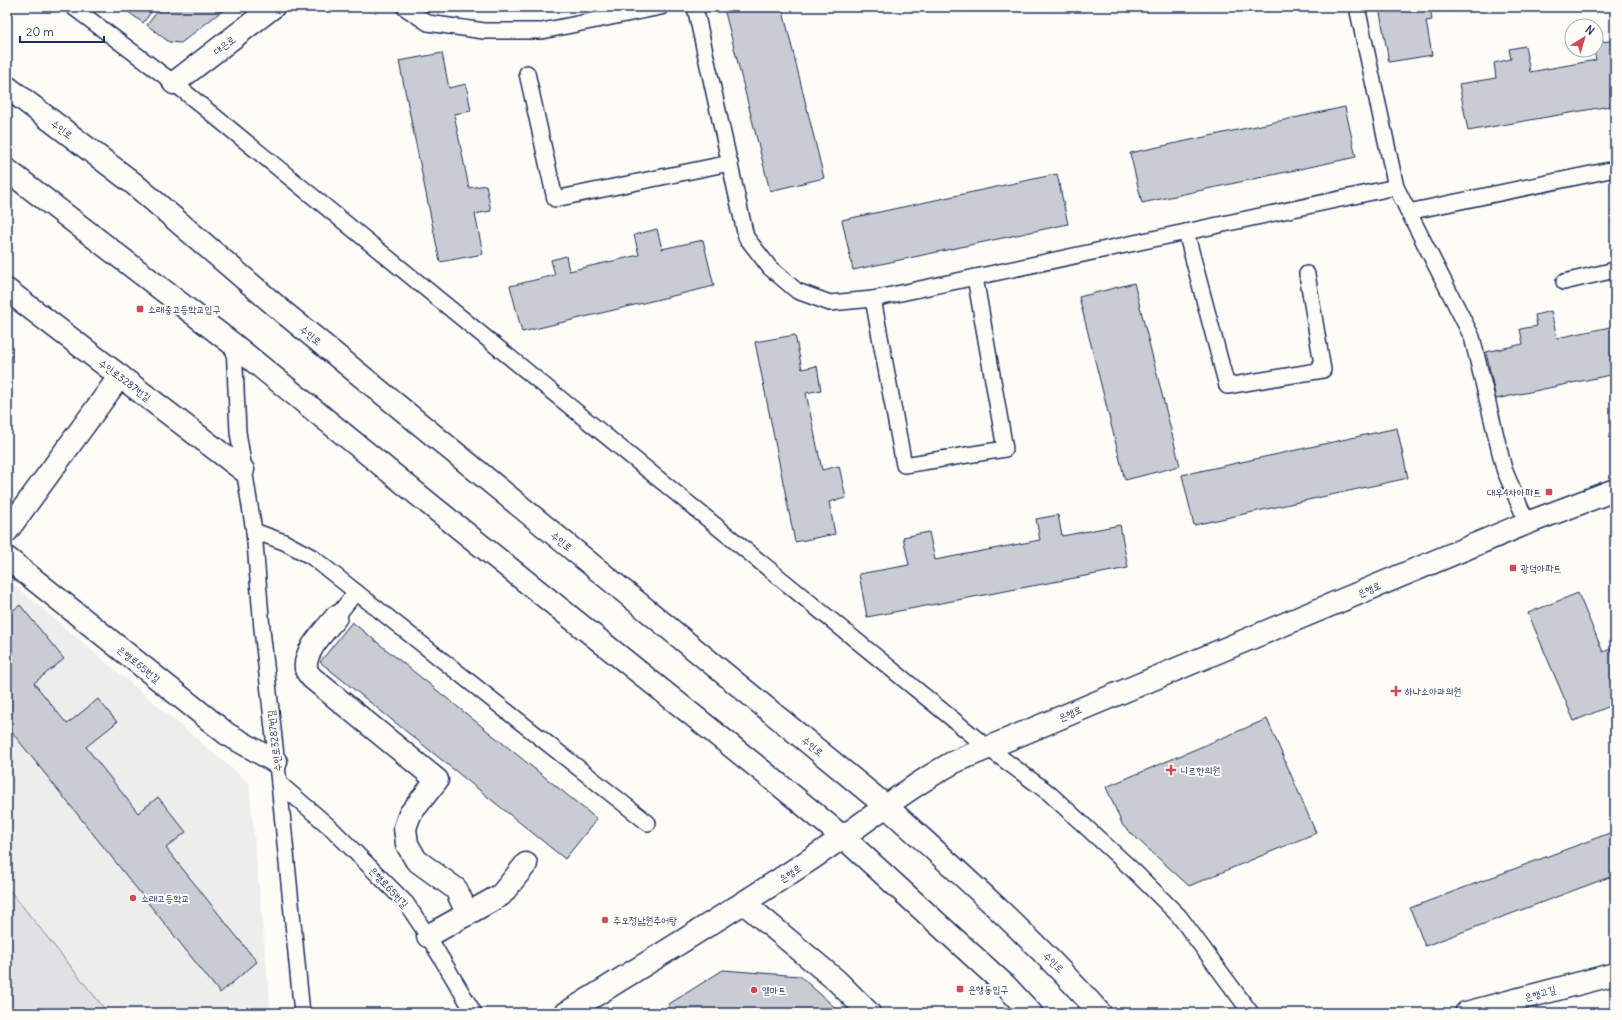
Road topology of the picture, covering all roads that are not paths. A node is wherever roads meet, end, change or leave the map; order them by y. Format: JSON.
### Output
{"nodes":[{"id":1,"x":73,"y":7,"type":"edge"},
{"id":2,"x":273,"y":7,"type":"edge"},
{"id":3,"x":404,"y":7,"type":"edge"},
{"id":4,"x":661,"y":7,"type":"edge"},
{"id":5,"x":695,"y":7,"type":"edge"},
{"id":6,"x":1357,"y":7,"type":"edge"},
{"id":7,"x":527,"y":73,"type":"dead end"},
{"id":8,"x":174,"y":83,"type":"junction"},
{"id":9,"x":7,"y":87,"type":"edge"},
{"id":10,"x":730,"y":163,"type":"junction"},
{"id":11,"x":1615,"y":169,"type":"edge"},
{"id":12,"x":7,"y":170,"type":"edge"},
{"id":13,"x":1396,"y":187,"type":"junction"},
{"id":14,"x":1408,"y":212,"type":"junction"},
{"id":15,"x":1186,"y":232,"type":"junction"},
{"id":16,"x":1615,"y":270,"type":"edge"},
{"id":17,"x":1307,"y":274,"type":"dead end"},
{"id":18,"x":974,"y":277,"type":"junction"},
{"id":19,"x":1564,"y":282,"type":"dead end"},
{"id":20,"x":7,"y":290,"type":"edge"},
{"id":21,"x":873,"y":299,"type":"junction"},
{"id":22,"x":234,"y":345,"type":"junction"},
{"id":23,"x":120,"y":376,"type":"junction"},
{"id":24,"x":243,"y":470,"type":"junction"},
{"id":25,"x":1615,"y":490,"type":"edge"},
{"id":26,"x":1528,"y":523,"type":"junction"},
{"id":27,"x":7,"y":531,"type":"edge"},
{"id":28,"x":254,"y":531,"type":"junction"},
{"id":29,"x":7,"y":558,"type":"edge"},
{"id":30,"x":356,"y":592,"type":"junction"},
{"id":31,"x":336,"y":617,"type":"joint"},
{"id":32,"x":988,"y":748,"type":"junction"},
{"id":33,"x":278,"y":772,"type":"junction"},
{"id":34,"x":887,"y":807,"type":"junction"},
{"id":35,"x":648,"y":823,"type":"dead end"},
{"id":36,"x":844,"y":838,"type":"junction"},
{"id":37,"x":526,"y":864,"type":"dead end"},
{"id":38,"x":744,"y":903,"type":"junction"},
{"id":39,"x":466,"y":915,"type":"junction"},
{"id":40,"x":428,"y":936,"type":"junction"},
{"id":41,"x":1615,"y":974,"type":"edge"},
{"id":42,"x":302,"y":1013,"type":"edge"},
{"id":43,"x":474,"y":1013,"type":"edge"},
{"id":44,"x":566,"y":1013,"type":"edge"},
{"id":45,"x":869,"y":1013,"type":"edge"},
{"id":46,"x":1031,"y":1013,"type":"edge"},
{"id":47,"x":1100,"y":1013,"type":"edge"},
{"id":48,"x":1251,"y":1013,"type":"edge"},
{"id":49,"x":1466,"y":1013,"type":"edge"}],
"edges":[{"from":1,"to":8,"type":"lane"},
{"from":2,"to":8,"type":"street","name":"대은로"},
{"from":3,"to":4,"type":"lane"},
{"from":5,"to":10,"type":"lane"},
{"from":6,"to":13,"type":"lane"},
{"from":7,"to":10,"type":"lane"},
{"from":8,"to":32,"type":"lane"},
{"from":9,"to":34,"type":"street","name":"수인로"},
{"from":10,"to":21,"type":"lane"},
{"from":11,"to":14,"type":"lane"},
{"from":12,"to":22,"type":"street"},
{"from":13,"to":14,"type":"lane"},
{"from":13,"to":15,"type":"lane"},
{"from":14,"to":26,"type":"lane"},
{"from":15,"to":17,"type":"lane"},
{"from":15,"to":18,"type":"lane"},
{"from":16,"to":19,"type":"lane"},
{"from":18,"to":21,"type":"lane"},
{"from":18,"to":21,"type":"lane"},
{"from":20,"to":23,"type":"street","name":"수인로3287번길"},
{"from":22,"to":24,"type":"lane","name":"수인로3287번길"},
{"from":22,"to":36,"type":"street"},
{"from":23,"to":24,"type":"street","name":"수인로3287번길"},
{"from":23,"to":27,"type":"street"},
{"from":24,"to":28,"type":"lane","name":"수인로3287번길"},
{"from":25,"to":26,"type":"street","name":"은행로"},
{"from":26,"to":32,"type":"street","name":"은행로"},
{"from":28,"to":30,"type":"lane"},
{"from":28,"to":33,"type":"lane","name":"수인로3287번길"},
{"from":29,"to":33,"type":"street","name":"은행로65번길"},
{"from":30,"to":31,"type":"lane"},
{"from":30,"to":35,"type":"lane"},
{"from":31,"to":39,"type":"street"},
{"from":32,"to":34,"type":"street","name":"은행로"},
{"from":32,"to":48,"type":"lane"},
{"from":33,"to":40,"type":"lane","name":"은행로65번길"},
{"from":33,"to":42,"type":"lane","name":"수인로3287번길"},
{"from":34,"to":36,"type":"street","name":"은행로"},
{"from":34,"to":47,"type":"street","name":"수인로"},
{"from":36,"to":38,"type":"street","name":"은행로"},
{"from":36,"to":46,"type":"street"},
{"from":37,"to":39,"type":"street"},
{"from":38,"to":44,"type":"street","name":"은행로"},
{"from":38,"to":45,"type":"street"},
{"from":39,"to":40,"type":"street"},
{"from":40,"to":43,"type":"lane","name":"은행로65번길"},
{"from":41,"to":49,"type":"street","name":"은행고길"}]}
